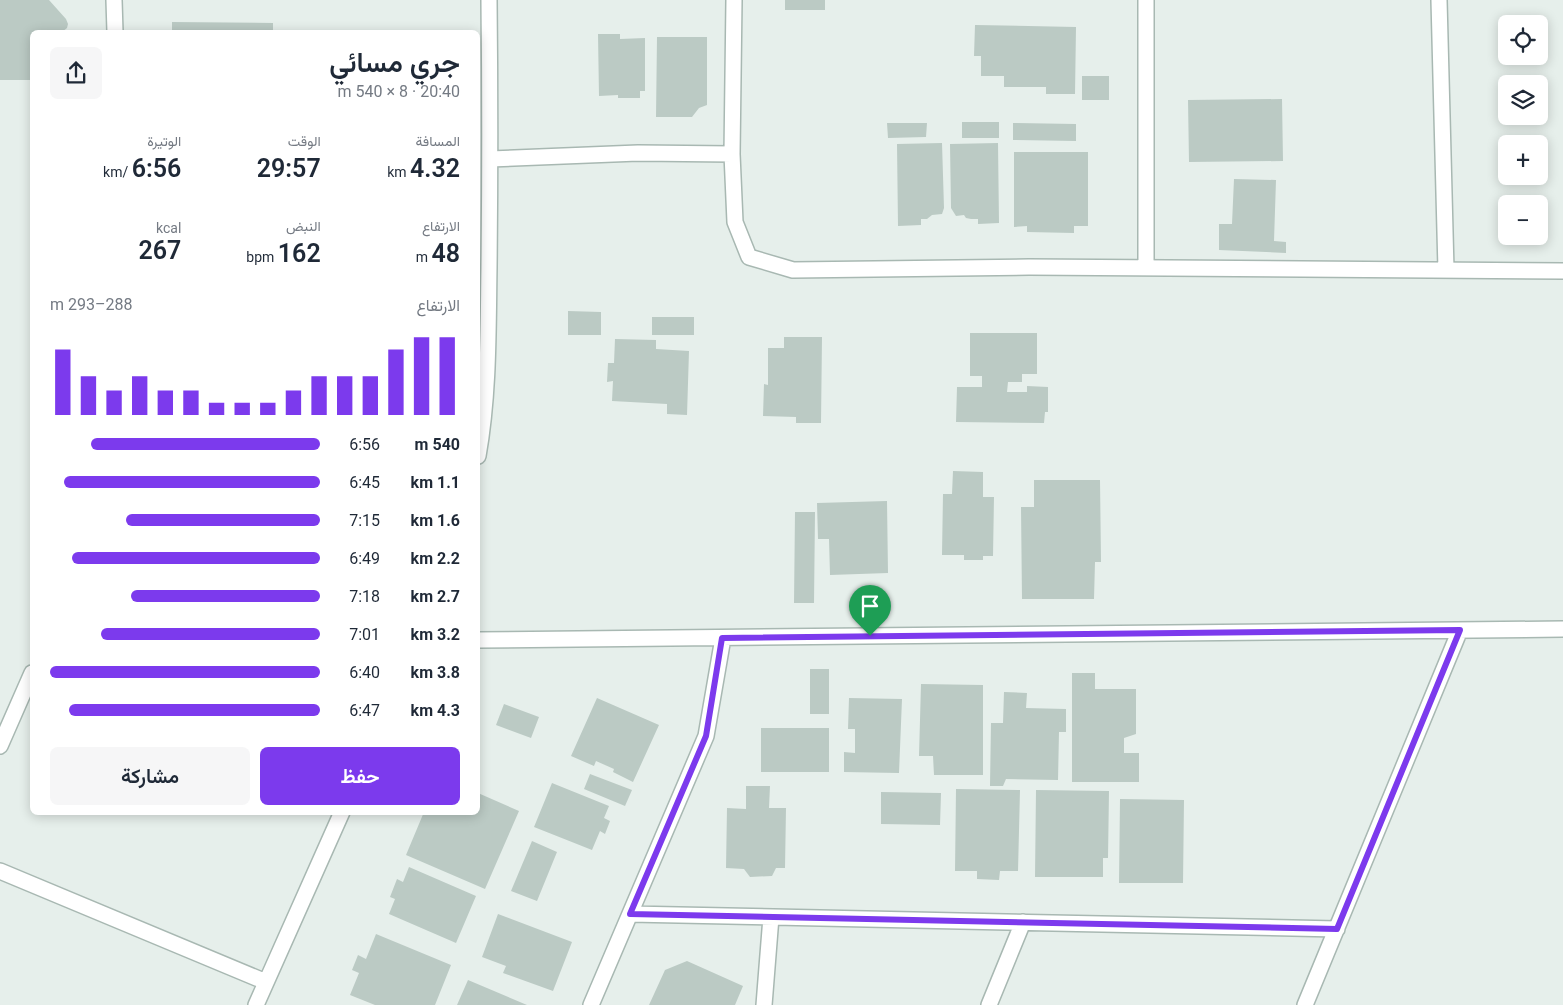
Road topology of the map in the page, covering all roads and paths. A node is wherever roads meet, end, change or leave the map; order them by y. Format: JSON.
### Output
{"nodes":[{"id":1,"x":114,"y":0,"type":"edge"},
{"id":2,"x":489,"y":0,"type":"edge"},
{"id":3,"x":734,"y":0,"type":"edge"},
{"id":4,"x":1146,"y":0,"type":"edge"},
{"id":5,"x":1439,"y":0,"type":"edge"},
{"id":6,"x":116,"y":30,"type":"edge"},
{"id":7,"x":732,"y":154,"type":"junction"},
{"id":8,"x":490,"y":158,"type":"junction"},
{"id":9,"x":1146,"y":268,"type":"junction"},
{"id":10,"x":1446,"y":270,"type":"junction"},
{"id":11,"x":1563,"y":271,"type":"edge"},
{"id":12,"x":480,"y":444,"type":"edge"},
{"id":13,"x":1563,"y":629,"type":"edge"},
{"id":14,"x":1460,"y":630,"type":"junction"},
{"id":15,"x":722,"y":638,"type":"junction"},
{"id":16,"x":480,"y":640,"type":"edge"},
{"id":17,"x":30,"y":677,"type":"edge"},
{"id":18,"x":0,"y":746,"type":"edge"},
{"id":19,"x":341,"y":815,"type":"edge"},
{"id":20,"x":0,"y":871,"type":"edge"},
{"id":21,"x":630,"y":914,"type":"junction"},
{"id":22,"x":771,"y":917,"type":"junction"},
{"id":23,"x":1023,"y":922,"type":"junction"},
{"id":24,"x":1337,"y":929,"type":"junction"},
{"id":25,"x":266,"y":982,"type":"junction"},
{"id":26,"x":256,"y":1005,"type":"edge"},
{"id":27,"x":591,"y":1005,"type":"edge"},
{"id":28,"x":764,"y":1005,"type":"edge"},
{"id":29,"x":990,"y":1005,"type":"edge"},
{"id":30,"x":1306,"y":1005,"type":"edge"}],
"edges":[{"from":1,"to":6,"type":"street"},
{"from":2,"to":8,"type":"street"},
{"from":3,"to":7,"type":"street"},
{"from":4,"to":9,"type":"street"},
{"from":5,"to":10,"type":"street"},
{"from":7,"to":8,"type":"street"},
{"from":7,"to":9,"type":"street"},
{"from":8,"to":12,"type":"street"},
{"from":9,"to":10,"type":"street"},
{"from":10,"to":11,"type":"street"},
{"from":13,"to":14,"type":"street"},
{"from":14,"to":15,"type":"street"},
{"from":14,"to":24,"type":"street"},
{"from":15,"to":16,"type":"street"},
{"from":15,"to":21,"type":"street"},
{"from":17,"to":18,"type":"street"},
{"from":19,"to":25,"type":"street"},
{"from":20,"to":25,"type":"street"},
{"from":21,"to":22,"type":"street"},
{"from":21,"to":27,"type":"street"},
{"from":22,"to":23,"type":"street"},
{"from":22,"to":28,"type":"street"},
{"from":23,"to":24,"type":"street"},
{"from":23,"to":29,"type":"street"},
{"from":24,"to":30,"type":"street"},
{"from":25,"to":26,"type":"street"}]}
